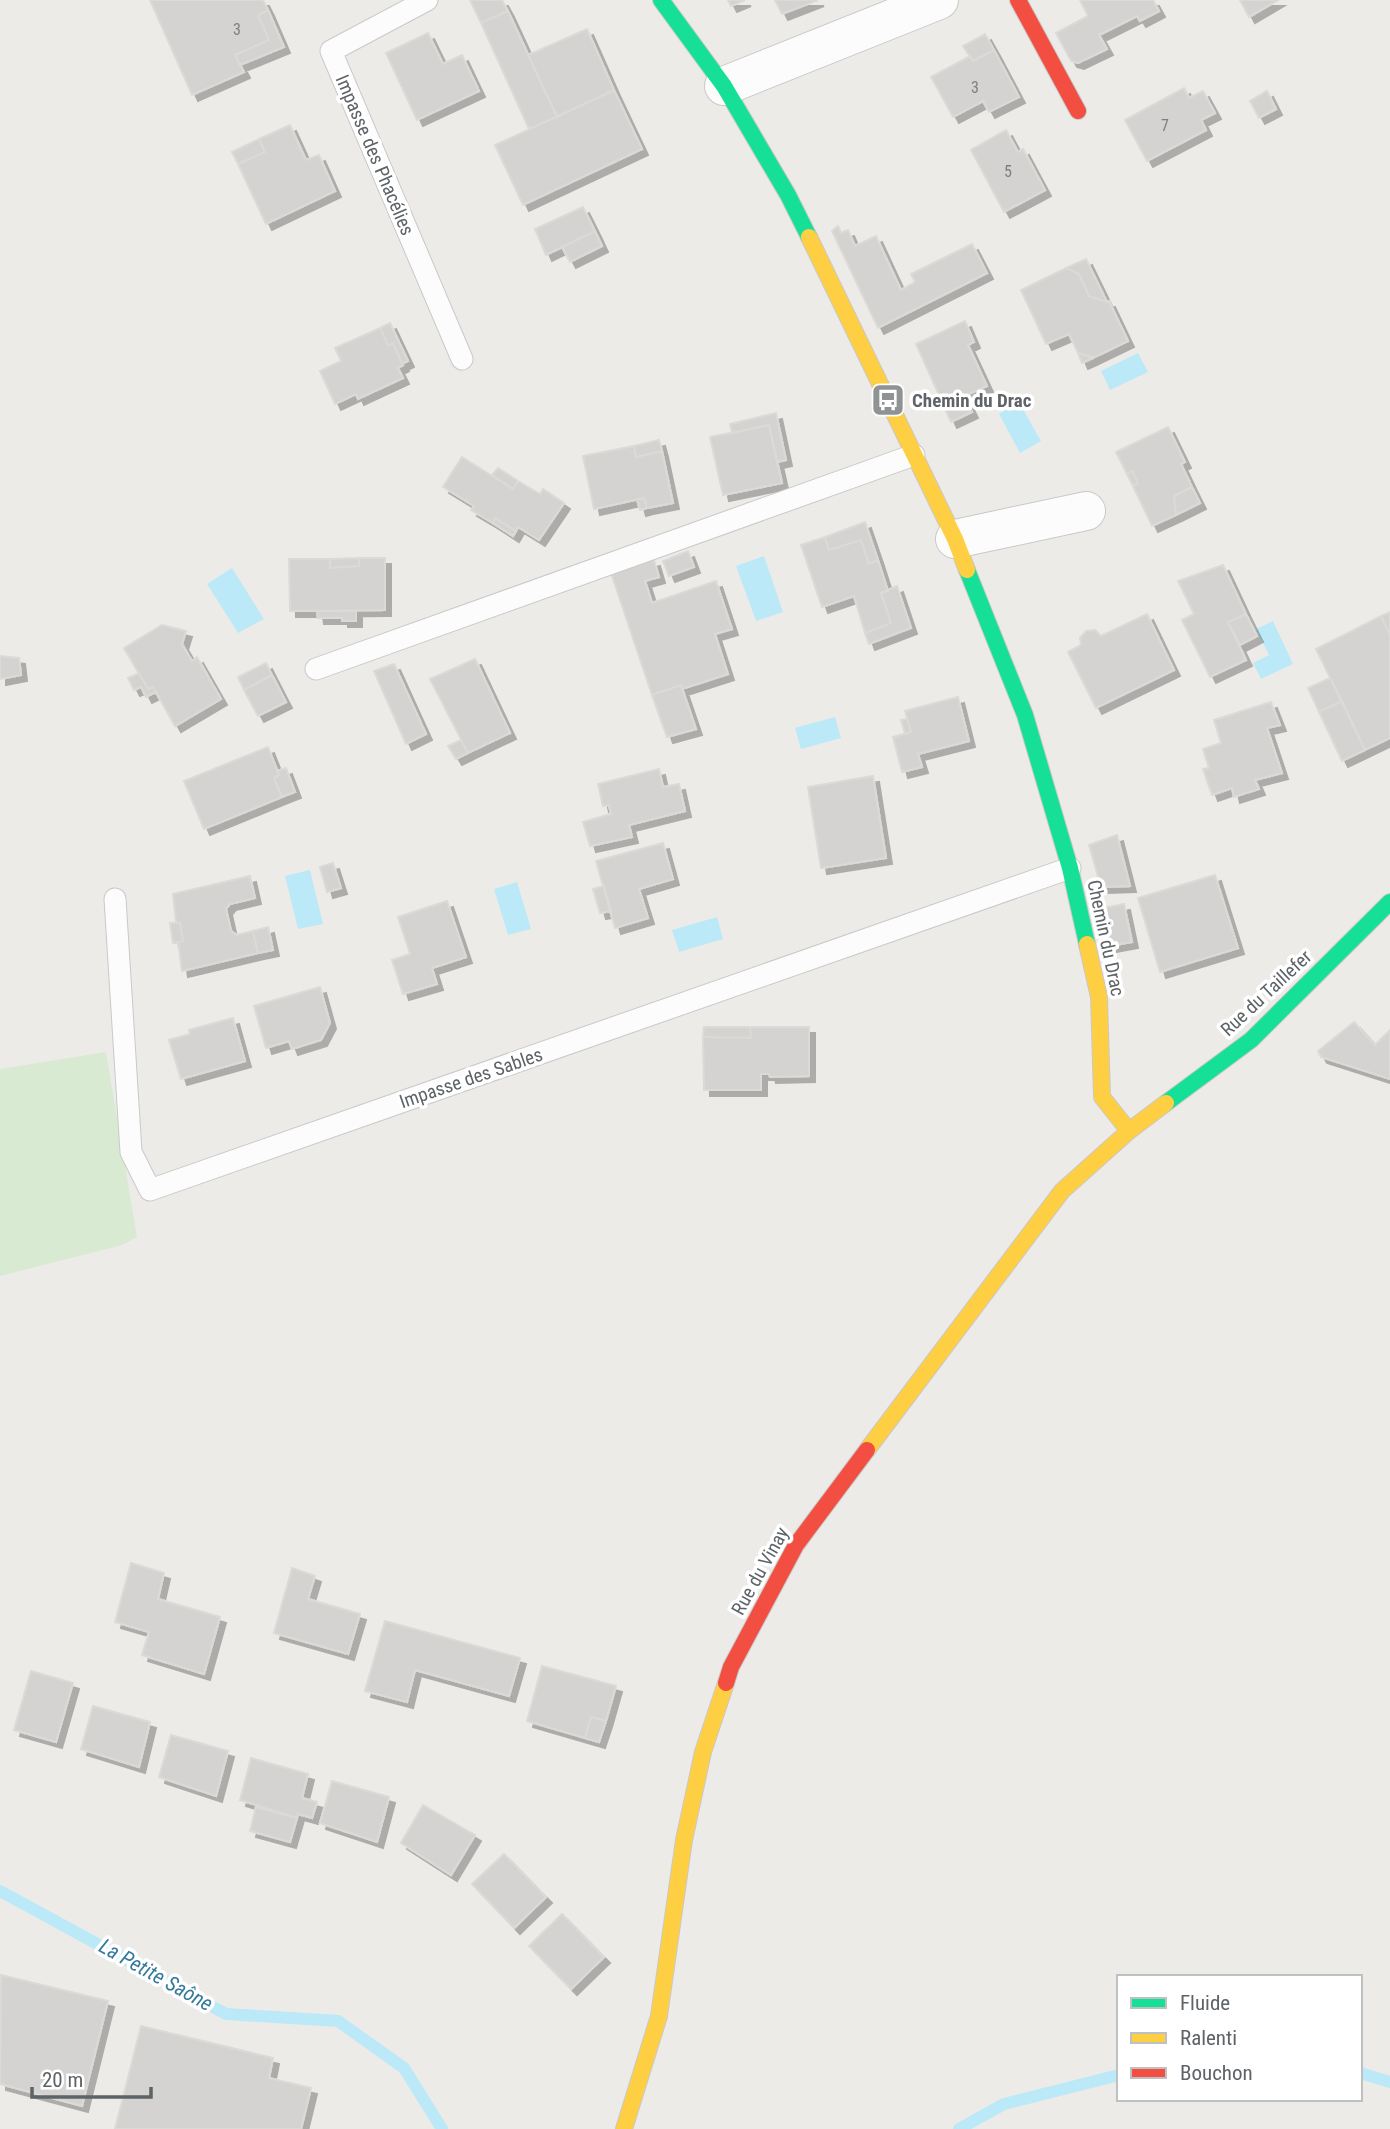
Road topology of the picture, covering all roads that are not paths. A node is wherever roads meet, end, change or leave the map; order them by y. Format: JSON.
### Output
{"nodes":[{"id":1,"x":427,"y":0,"type":"edge"},
{"id":2,"x":661,"y":0,"type":"edge"},
{"id":3,"x":939,"y":0,"type":"edge"},
{"id":4,"x":1018,"y":0,"type":"edge"},
{"id":5,"x":724,"y":86,"type":"junction"},
{"id":6,"x":1078,"y":111,"type":"dead end"},
{"id":7,"x":462,"y":359,"type":"dead end"},
{"id":8,"x":914,"y":455,"type":"junction"},
{"id":9,"x":1086,"y":510,"type":"dead end"},
{"id":10,"x":955,"y":539,"type":"junction"},
{"id":11,"x":316,"y":669,"type":"dead end"},
{"id":12,"x":1070,"y":868,"type":"junction"},
{"id":13,"x":115,"y":900,"type":"dead end"},
{"id":14,"x":1390,"y":902,"type":"edge"},
{"id":15,"x":1129,"y":1131,"type":"junction"},
{"id":16,"x":624,"y":2129,"type":"edge"}],
"edges":[{"from":1,"to":7,"type":"lane","name":"Impasse des Phacélies"},
{"from":2,"to":5,"type":"street","name":"Chemin du Drac"},
{"from":3,"to":5,"type":"street"},
{"from":4,"to":6,"type":"street"},
{"from":5,"to":8,"type":"street","name":"Chemin du Drac"},
{"from":8,"to":10,"type":"street","name":"Chemin du Drac"},
{"from":8,"to":11,"type":"lane"},
{"from":9,"to":10,"type":"street"},
{"from":10,"to":12,"type":"street","name":"Chemin du Drac"},
{"from":12,"to":13,"type":"lane","name":"Impasse des Sables"},
{"from":12,"to":15,"type":"street","name":"Chemin du Drac"},
{"from":14,"to":15,"type":"street","name":"Rue du Taillefer"},
{"from":15,"to":16,"type":"street","name":"Rue du Vinay"}]}
